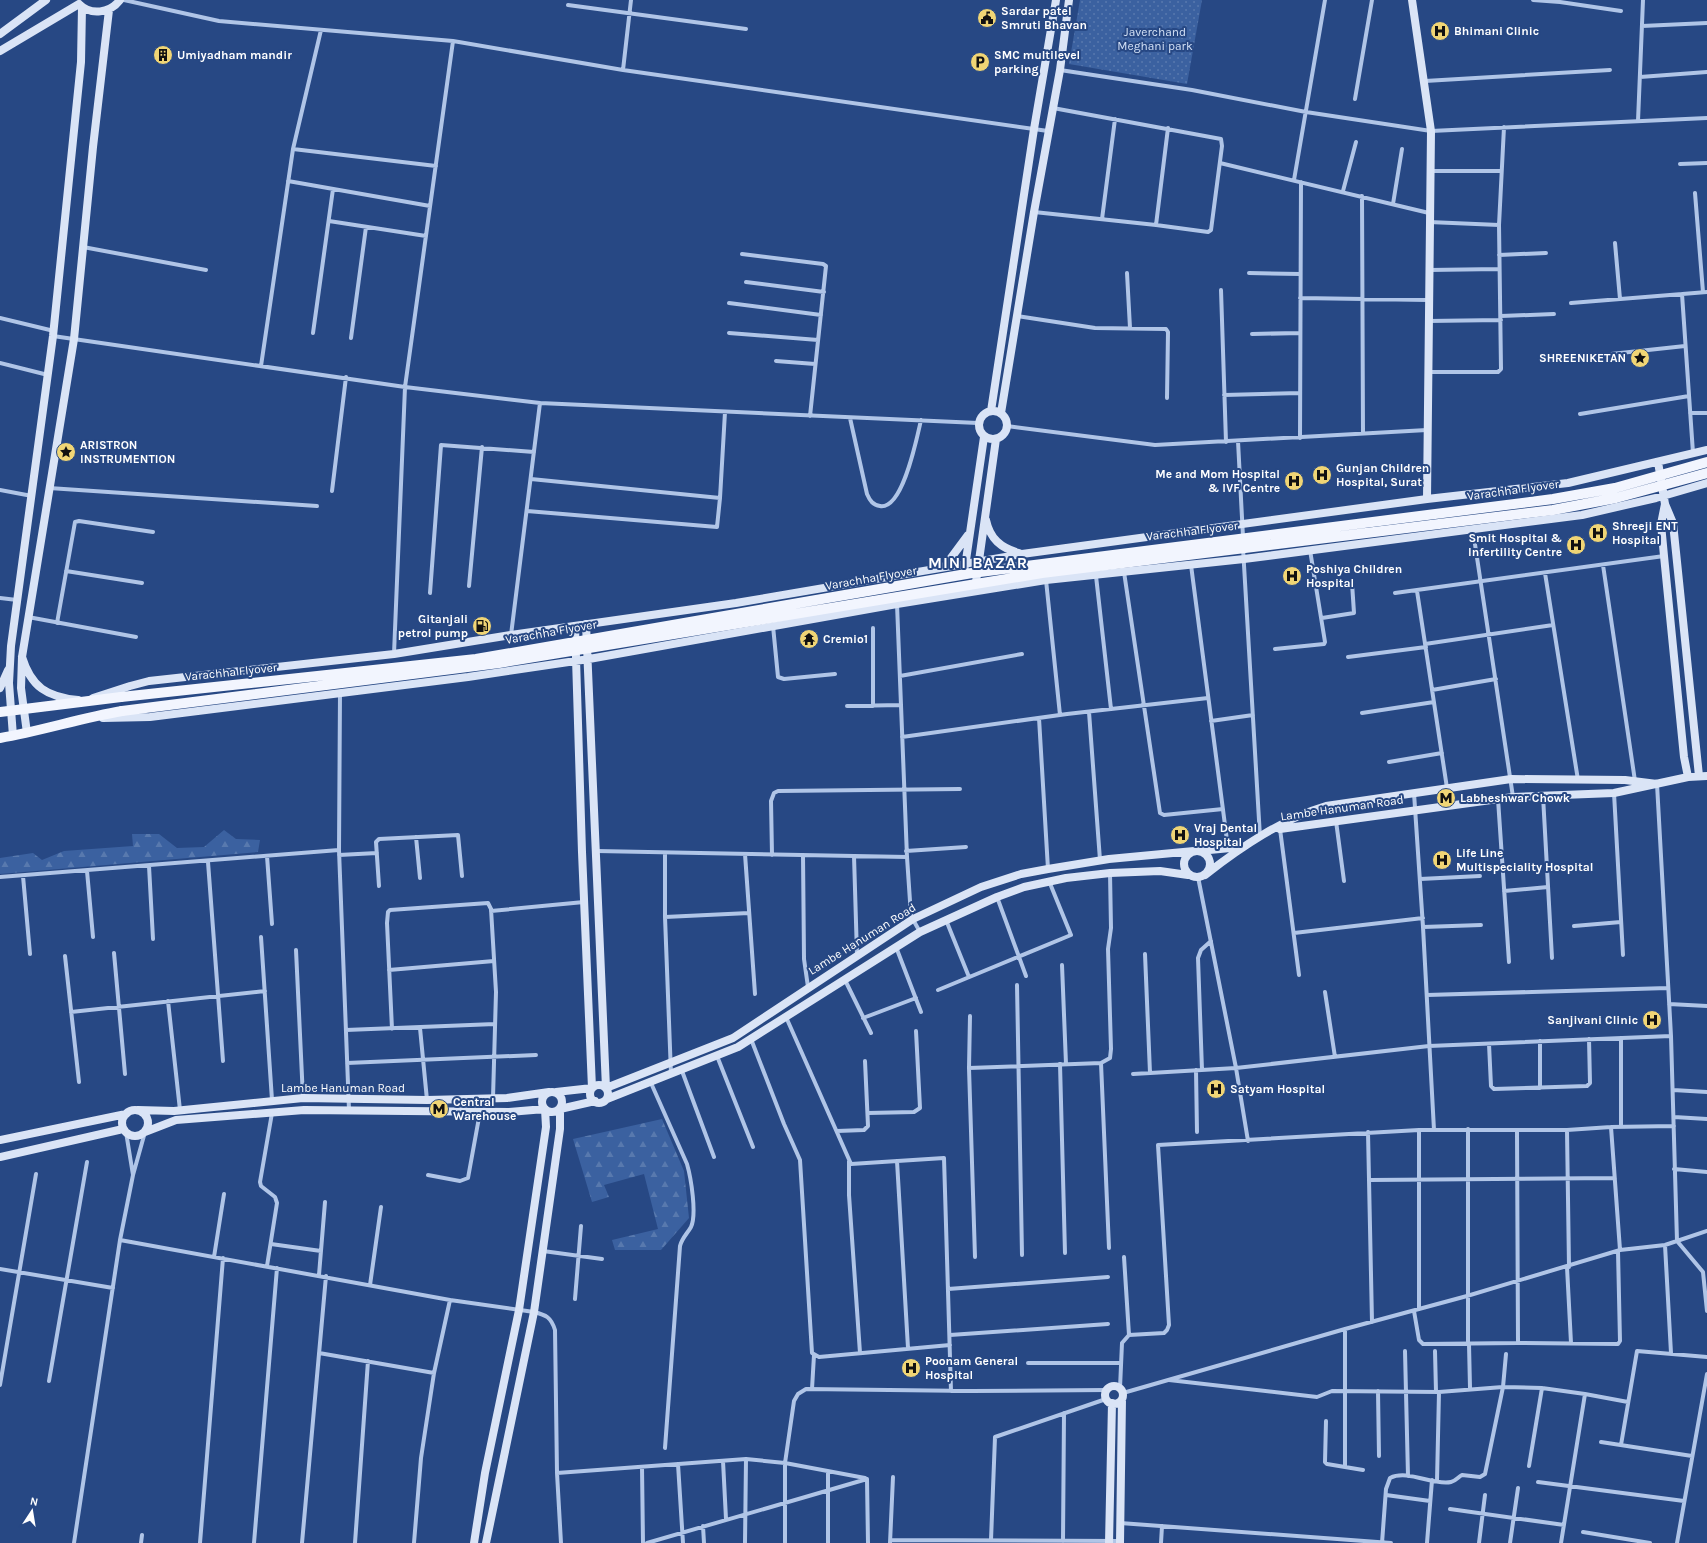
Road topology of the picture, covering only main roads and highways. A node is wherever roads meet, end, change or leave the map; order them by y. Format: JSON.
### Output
{"nodes":[{"id":1,"x":1707,"y":462,"type":"edge"},
{"id":2,"x":1707,"y":473,"type":"edge"},
{"id":3,"x":0,"y":712,"type":"edge"},
{"id":4,"x":0,"y":738,"type":"edge"}],
"edges":[{"from":1,"to":3,"type":"main road","name":"Varachha Flyover","bridge":true},
{"from":2,"to":4,"type":"main road","name":"Varachha Flyover","bridge":true}]}
